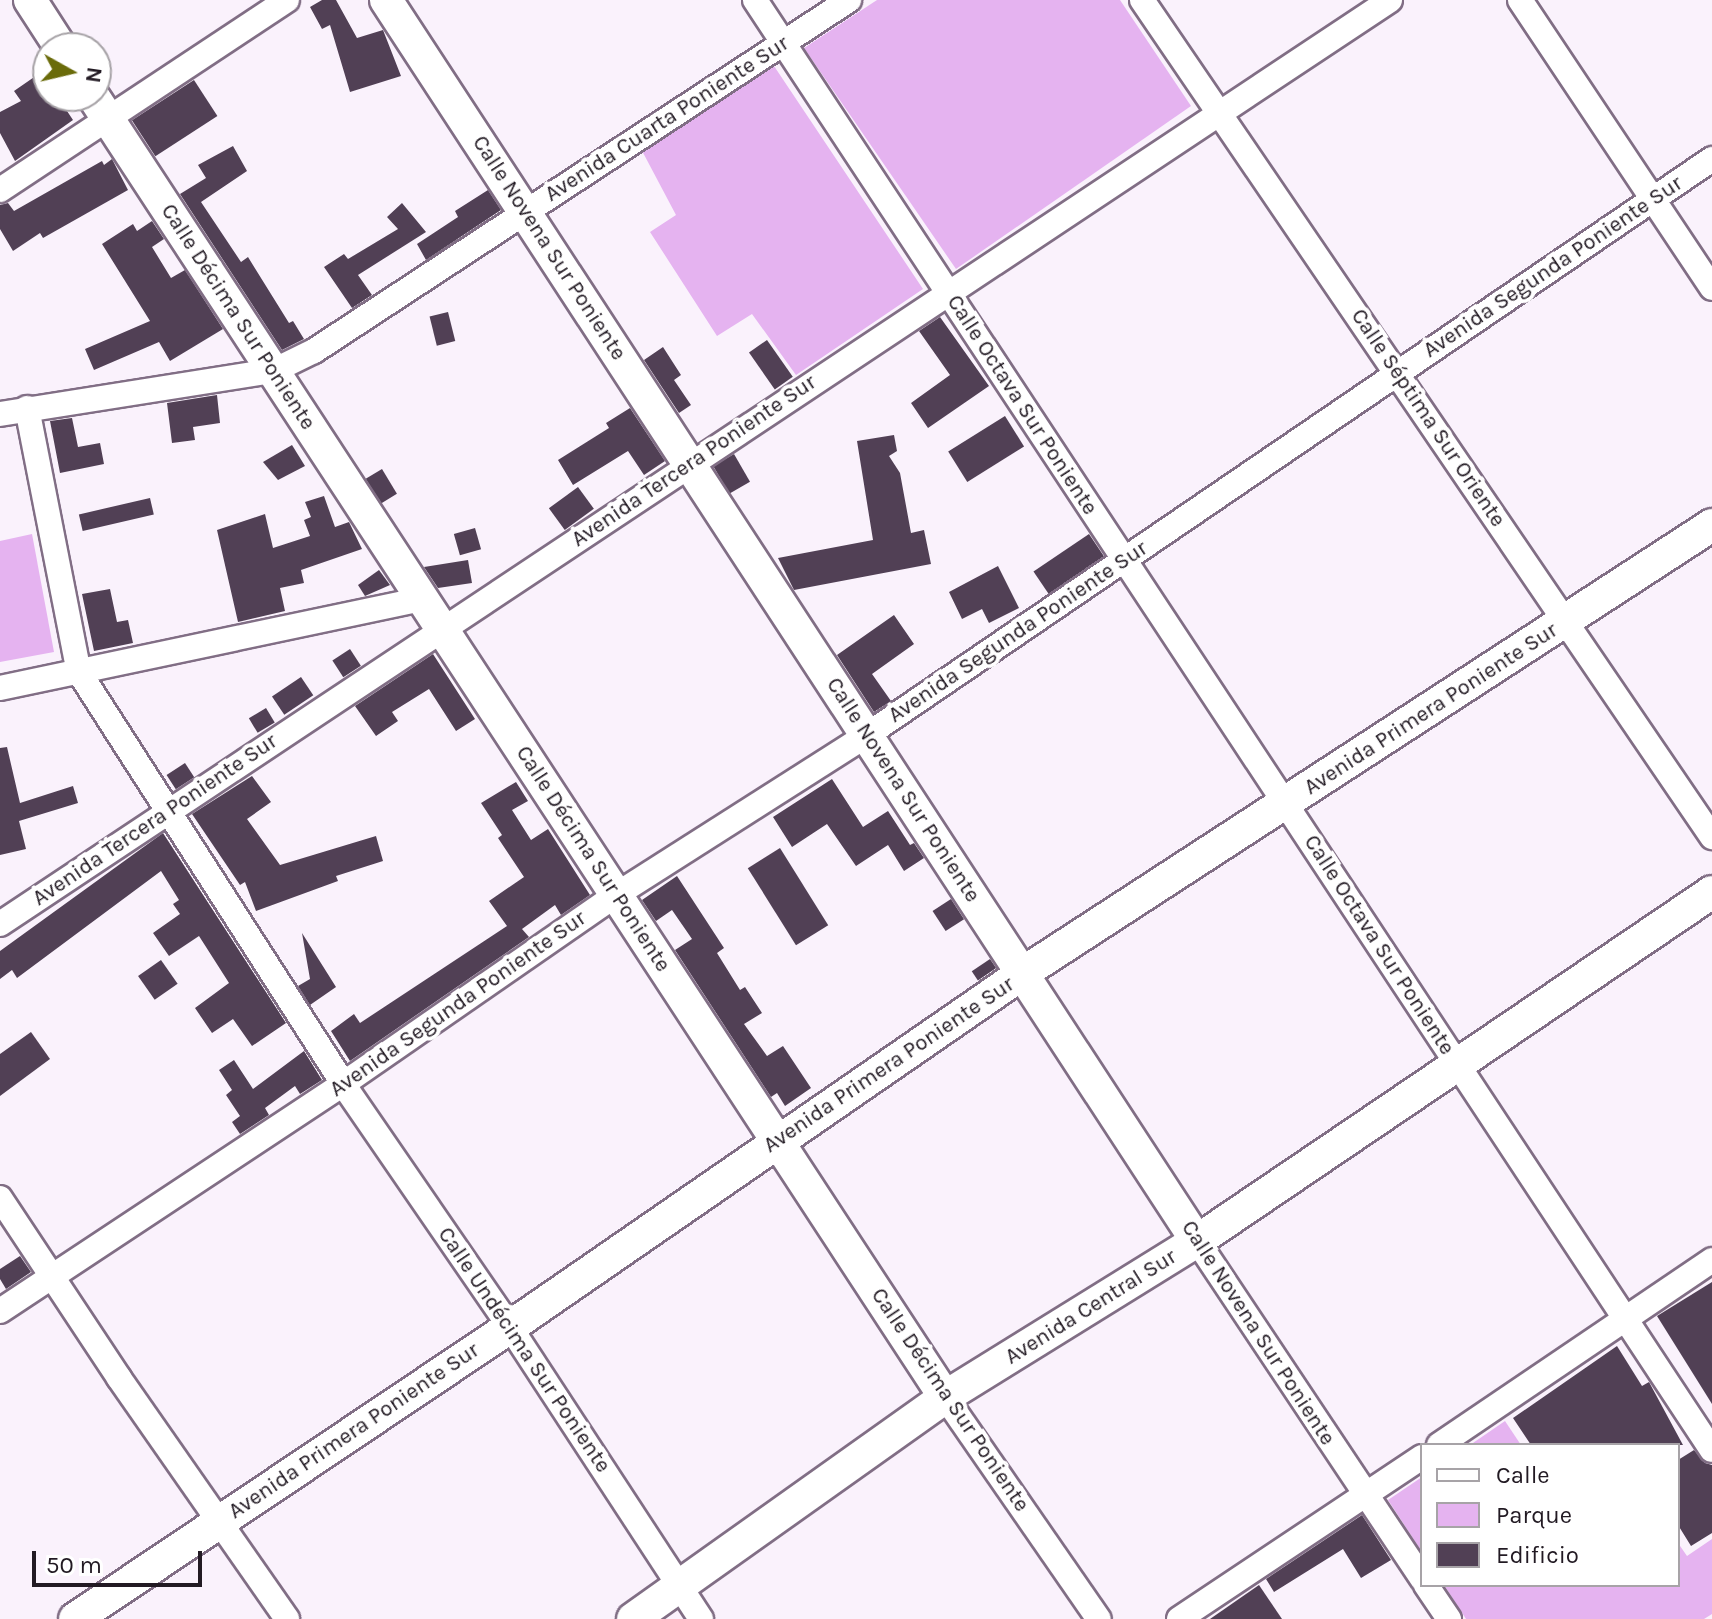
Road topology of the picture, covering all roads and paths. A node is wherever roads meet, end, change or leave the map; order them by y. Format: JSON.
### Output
{"nodes":[{"id":1,"x":30,"y":0,"type":"edge"},
{"id":2,"x":287,"y":0,"type":"edge"},
{"id":3,"x":386,"y":0,"type":"edge"},
{"id":4,"x":755,"y":0,"type":"edge"},
{"id":5,"x":849,"y":0,"type":"edge"},
{"id":6,"x":1142,"y":0,"type":"edge"},
{"id":7,"x":1390,"y":0,"type":"edge"},
{"id":8,"x":1520,"y":0,"type":"edge"},
{"id":9,"x":51,"y":32,"type":"edge"},
{"id":10,"x":784,"y":43,"type":"junction"},
{"id":11,"x":112,"y":101,"type":"edge"},
{"id":12,"x":95,"y":112,"type":"edge"},
{"id":13,"x":103,"y":112,"type":"edge"},
{"id":14,"x":1219,"y":113,"type":"junction"},
{"id":15,"x":1712,"y":159,"type":"edge"},
{"id":16,"x":0,"y":190,"type":"edge"},
{"id":17,"x":1654,"y":199,"type":"junction"},
{"id":18,"x":525,"y":211,"type":"junction"},
{"id":19,"x":1712,"y":288,"type":"edge"},
{"id":20,"x":947,"y":291,"type":"junction"},
{"id":21,"x":273,"y":371,"type":"junction"},
{"id":22,"x":1398,"y":374,"type":"junction"},
{"id":23,"x":27,"y":408,"type":"junction"},
{"id":24,"x":0,"y":414,"type":"edge"},
{"id":25,"x":690,"y":464,"type":"junction"},
{"id":26,"x":1712,"y":525,"type":"edge"},
{"id":27,"x":1124,"y":560,"type":"junction"},
{"id":28,"x":422,"y":599,"type":"junction"},
{"id":29,"x":1566,"y":621,"type":"junction"},
{"id":30,"x":442,"y":629,"type":"junction"},
{"id":31,"x":79,"y":672,"type":"junction"},
{"id":32,"x":0,"y":688,"type":"edge"},
{"id":33,"x":867,"y":735,"type":"junction"},
{"id":34,"x":1286,"y":804,"type":"junction"},
{"id":35,"x":167,"y":811,"type":"junction"},
{"id":36,"x":1712,"y":837,"type":"edge"},
{"id":37,"x":1712,"y":892,"type":"edge"},
{"id":38,"x":616,"y":895,"type":"junction"},
{"id":39,"x":0,"y":924,"type":"edge"},
{"id":40,"x":1023,"y":973,"type":"junction"},
{"id":41,"x":1458,"y":1064,"type":"junction"},
{"id":42,"x":343,"y":1084,"type":"junction"},
{"id":43,"x":777,"y":1141,"type":"junction"},
{"id":44,"x":0,"y":1198,"type":"edge"},
{"id":45,"x":1197,"y":1241,"type":"junction"},
{"id":46,"x":1712,"y":1260,"type":"edge"},
{"id":47,"x":55,"y":1276,"type":"junction"},
{"id":48,"x":0,"y":1311,"type":"edge"},
{"id":49,"x":1625,"y":1318,"type":"junction"},
{"id":50,"x":510,"y":1327,"type":"junction"},
{"id":51,"x":945,"y":1397,"type":"junction"},
{"id":52,"x":1442,"y":1443,"type":"edge"},
{"id":53,"x":1712,"y":1450,"type":"edge"},
{"id":54,"x":1420,"y":1458,"type":"edge"},
{"id":55,"x":1365,"y":1495,"type":"junction"},
{"id":56,"x":218,"y":1520,"type":"junction"},
{"id":57,"x":1420,"y":1576,"type":"edge"},
{"id":58,"x":1427,"y":1587,"type":"edge"},
{"id":59,"x":681,"y":1588,"type":"junction"},
{"id":60,"x":75,"y":1619,"type":"edge"},
{"id":61,"x":287,"y":1619,"type":"edge"},
{"id":62,"x":633,"y":1619,"type":"edge"},
{"id":63,"x":701,"y":1619,"type":"edge"},
{"id":64,"x":1099,"y":1619,"type":"edge"},
{"id":65,"x":1179,"y":1619,"type":"edge"},
{"id":66,"x":1449,"y":1619,"type":"edge"}],
"edges":[{"from":1,"to":9,"type":"street"},
{"from":2,"to":11,"type":"street"},
{"from":3,"to":18,"type":"street","name":"Calle Novena Sur Poniente"},
{"from":4,"to":10,"type":"street","name":"Calle Octava Sur Poniente"},
{"from":5,"to":10,"type":"street","name":"Avenida Cuarta Poniente Sur"},
{"from":6,"to":14,"type":"street","name":"Calle Séptima Sur Oriente"},
{"from":7,"to":14,"type":"street","name":"Avenida Tercera Poniente Sur"},
{"from":8,"to":17,"type":"street"},
{"from":10,"to":18,"type":"street","name":"Avenida Cuarta Poniente Sur"},
{"from":10,"to":20,"type":"street","name":"Calle Octava Sur Poniente"},
{"from":12,"to":16,"type":"street"},
{"from":13,"to":21,"type":"street","name":"Calle Décima Sur Poniente"},
{"from":14,"to":20,"type":"street","name":"Avenida Tercera Poniente Sur"},
{"from":14,"to":22,"type":"street","name":"Calle Séptima Sur Oriente"},
{"from":15,"to":17,"type":"street","name":"Avenida Segunda Poniente Sur"},
{"from":17,"to":19,"type":"street"},
{"from":17,"to":22,"type":"street","name":"Avenida Segunda Poniente Sur"},
{"from":18,"to":21,"type":"street","name":"Avenida Cuarta Poniente Sur"},
{"from":18,"to":25,"type":"street","name":"Calle Novena Sur Poniente"},
{"from":20,"to":25,"type":"street","name":"Avenida Tercera Poniente Sur"},
{"from":20,"to":27,"type":"street","name":"Calle Octava Sur Poniente"},
{"from":21,"to":23,"type":"street","name":"Avenida Cuarta Poniente Sur"},
{"from":21,"to":28,"type":"street","name":"Calle Décima Sur Poniente"},
{"from":22,"to":27,"type":"street","name":"Avenida Segunda Poniente Sur"},
{"from":22,"to":29,"type":"street","name":"Calle Séptima Sur Oriente"},
{"from":23,"to":24,"type":"street","name":"Avenida Cuarta Poniente Sur"},
{"from":23,"to":31,"type":"street"},
{"from":25,"to":30,"type":"street","name":"Avenida Tercera Poniente Sur"},
{"from":25,"to":33,"type":"street","name":"Calle Novena Sur Poniente"},
{"from":26,"to":29,"type":"street","name":"Avenida Primera Poniente Sur"},
{"from":27,"to":33,"type":"street","name":"Avenida Segunda Poniente Sur"},
{"from":27,"to":34,"type":"street","name":"Calle Octava Sur Poniente"},
{"from":28,"to":30,"type":"street","name":"Calle Décima Sur Poniente"},
{"from":28,"to":31,"type":"street"},
{"from":29,"to":34,"type":"street","name":"Avenida Primera Poniente Sur"},
{"from":29,"to":36,"type":"street","name":"Calle Séptima Sur Oriente"},
{"from":30,"to":35,"type":"street","name":"Avenida Tercera Poniente Sur"},
{"from":30,"to":38,"type":"street","name":"Calle Décima Sur Poniente"},
{"from":31,"to":32,"type":"street"},
{"from":31,"to":35,"type":"street","name":"Calle Undécima Sur Poniente"},
{"from":33,"to":38,"type":"street","name":"Avenida Segunda Poniente Sur"},
{"from":33,"to":40,"type":"street","name":"Calle Novena Sur Poniente"},
{"from":34,"to":40,"type":"street","name":"Avenida Primera Poniente Sur"},
{"from":34,"to":41,"type":"street","name":"Calle Octava Sur Poniente"},
{"from":35,"to":39,"type":"street","name":"Avenida Tercera Poniente Sur"},
{"from":35,"to":42,"type":"street","name":"Calle Undécima Sur Poniente"},
{"from":37,"to":41,"type":"street","name":"Avenida Central Sur"},
{"from":38,"to":42,"type":"street","name":"Avenida Segunda Poniente Sur"},
{"from":38,"to":43,"type":"street","name":"Calle Décima Sur Poniente"},
{"from":40,"to":43,"type":"street","name":"Avenida Primera Poniente Sur"},
{"from":40,"to":45,"type":"street","name":"Calle Novena Sur Poniente"},
{"from":41,"to":45,"type":"street","name":"Avenida Central Sur"},
{"from":41,"to":49,"type":"street","name":"Calle Octava Sur Poniente"},
{"from":42,"to":47,"type":"street","name":"Avenida Segunda Poniente Sur"},
{"from":42,"to":50,"type":"street","name":"Calle Undécima Sur Poniente"},
{"from":43,"to":50,"type":"street","name":"Avenida Primera Poniente Sur"},
{"from":43,"to":51,"type":"street","name":"Calle Décima Sur Poniente"},
{"from":44,"to":47,"type":"street"},
{"from":45,"to":51,"type":"street","name":"Avenida Central Sur"},
{"from":45,"to":55,"type":"street","name":"Calle Novena Sur Poniente"},
{"from":46,"to":49,"type":"street"},
{"from":47,"to":48,"type":"street","name":"Avenida Segunda Poniente Sur"},
{"from":47,"to":56,"type":"street"},
{"from":49,"to":52,"type":"street"},
{"from":49,"to":53,"type":"street","name":"Calle Octava Sur Poniente"},
{"from":50,"to":56,"type":"street","name":"Avenida Primera Poniente Sur"},
{"from":50,"to":59,"type":"street","name":"Calle Undécima Sur Poniente"},
{"from":51,"to":59,"type":"street","name":"Avenida Central Sur"},
{"from":51,"to":64,"type":"street","name":"Calle Décima Sur Poniente"},
{"from":54,"to":55,"type":"street"},
{"from":55,"to":57,"type":"street","name":"Calle Novena Sur Poniente"},
{"from":55,"to":65,"type":"street"},
{"from":56,"to":60,"type":"street","name":"Avenida Primera Poniente Sur"},
{"from":56,"to":61,"type":"street"},
{"from":58,"to":66,"type":"street"},
{"from":59,"to":62,"type":"street","name":"Avenida Central Sur"},
{"from":59,"to":63,"type":"street","name":"Calle Undécima Sur Poniente"}]}
